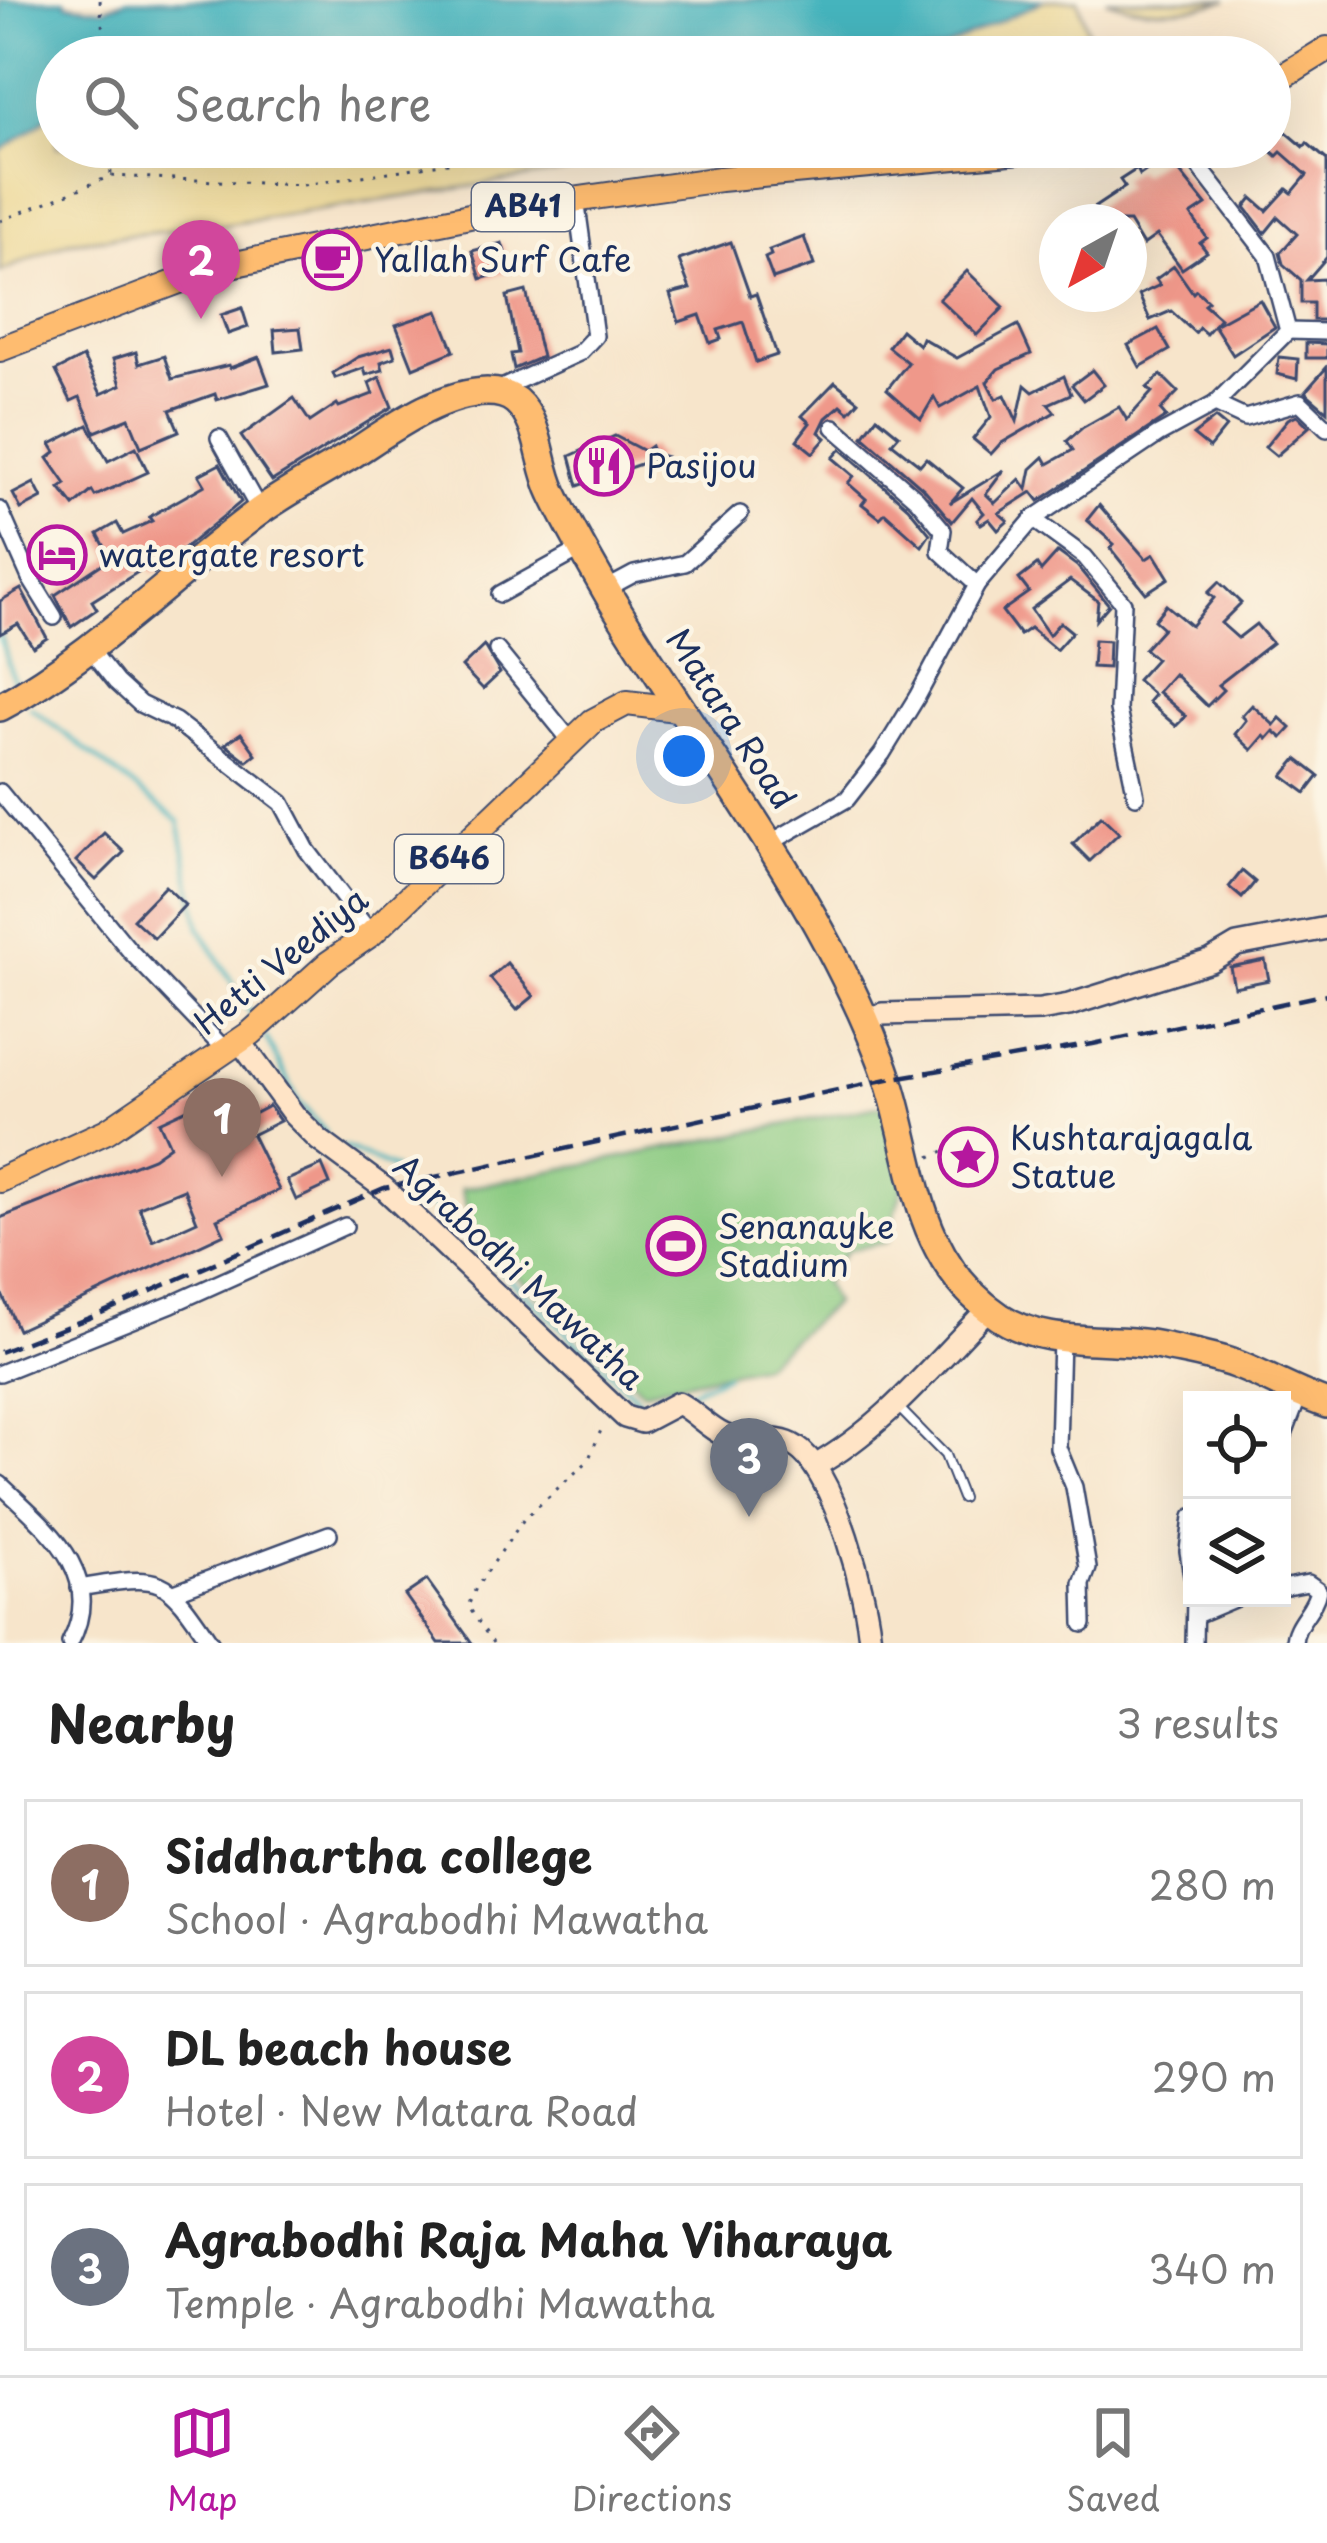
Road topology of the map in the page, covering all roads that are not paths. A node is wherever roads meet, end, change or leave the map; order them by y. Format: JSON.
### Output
{"nodes":[{"id":1,"x":1327,"y":49,"type":"edge"},
{"id":2,"x":1291,"y":71,"type":"edge"},
{"id":3,"x":838,"y":168,"type":"edge"},
{"id":4,"x":1200,"y":168,"type":"edge"},
{"id":5,"x":576,"y":199,"type":"junction"},
{"id":6,"x":1288,"y":331,"type":"junction"},
{"id":7,"x":1327,"y":332,"type":"edge"},
{"id":8,"x":0,"y":349,"type":"edge"},
{"id":9,"x":540,"y":373,"type":"junction"},
{"id":10,"x":494,"y":392,"type":"junction"},
{"id":11,"x":1215,"y":404,"type":"junction"},
{"id":12,"x":524,"y":412,"type":"junction"},
{"id":13,"x":835,"y":427,"type":"dead end"},
{"id":14,"x":1327,"y":428,"type":"edge"},
{"id":15,"x":219,"y":438,"type":"dead end"},
{"id":16,"x":0,"y":510,"type":"edge"},
{"id":17,"x":260,"y":511,"type":"junction"},
{"id":18,"x":740,"y":514,"type":"dead end"},
{"id":19,"x":1033,"y":520,"type":"junction"},
{"id":20,"x":583,"y":548,"type":"junction"},
{"id":21,"x":976,"y":585,"type":"junction"},
{"id":22,"x":606,"y":589,"type":"junction"},
{"id":23,"x":500,"y":594,"type":"dead end"},
{"id":24,"x":53,"y":617,"type":"dead end"},
{"id":25,"x":88,"y":647,"type":"junction"},
{"id":26,"x":496,"y":650,"type":"dead end"},
{"id":27,"x":654,"y":670,"type":"junction"},
{"id":28,"x":14,"y":700,"type":"edge"},
{"id":29,"x":627,"y":704,"type":"junction"},
{"id":30,"x":683,"y":710,"type":"junction"},
{"id":31,"x":570,"y":740,"type":"junction"},
{"id":32,"x":0,"y":792,"type":"edge"},
{"id":33,"x":1136,"y":796,"type":"dead end"},
{"id":34,"x":768,"y":844,"type":"junction"},
{"id":35,"x":1327,"y":928,"type":"edge"},
{"id":36,"x":371,"y":934,"type":"junction"},
{"id":37,"x":864,"y":1021,"type":"junction"},
{"id":38,"x":247,"y":1036,"type":"junction"},
{"id":39,"x":0,"y":1180,"type":"edge"},
{"id":40,"x":345,"y":1226,"type":"dead end"},
{"id":41,"x":988,"y":1309,"type":"junction"},
{"id":42,"x":1061,"y":1338,"type":"junction"},
{"id":43,"x":0,"y":1372,"type":"edge"},
{"id":44,"x":1300,"y":1393,"type":"junction"},
{"id":45,"x":896,"y":1404,"type":"junction"},
{"id":46,"x":1327,"y":1404,"type":"edge"},
{"id":47,"x":1291,"y":1416,"type":"edge"},
{"id":48,"x":814,"y":1466,"type":"junction"},
{"id":49,"x":0,"y":1484,"type":"edge"},
{"id":50,"x":962,"y":1498,"type":"dead end"},
{"id":51,"x":329,"y":1534,"type":"dead end"},
{"id":52,"x":1291,"y":1586,"type":"edge"},
{"id":53,"x":80,"y":1588,"type":"junction"},
{"id":54,"x":177,"y":1591,"type":"junction"},
{"id":55,"x":1197,"y":1607,"type":"edge"},
{"id":56,"x":1083,"y":1624,"type":"dead end"},
{"id":57,"x":70,"y":1643,"type":"edge"},
{"id":58,"x":212,"y":1643,"type":"edge"},
{"id":59,"x":871,"y":1643,"type":"edge"},
{"id":60,"x":1194,"y":1643,"type":"edge"},
{"id":61,"x":1294,"y":1643,"type":"edge"}],
"edges":[{"from":1,"to":2,"type":"main road"},
{"from":3,"to":5,"type":"main road","number":"AB41"},
{"from":4,"to":6,"type":"street"},
{"from":5,"to":8,"type":"main road","number":"AB41"},
{"from":5,"to":9,"type":"street"},
{"from":6,"to":7,"type":"street"},
{"from":6,"to":11,"type":"street"},
{"from":9,"to":10,"type":"street"},
{"from":9,"to":12,"type":"street"},
{"from":10,"to":12,"type":"highway"},
{"from":10,"to":17,"type":"highway"},
{"from":11,"to":14,"type":"street"},
{"from":11,"to":19,"type":"street"},
{"from":12,"to":20,"type":"highway","name":"Matara Road"},
{"from":13,"to":21,"type":"street"},
{"from":15,"to":17,"type":"street"},
{"from":16,"to":24,"type":"street"},
{"from":17,"to":25,"type":"highway"},
{"from":18,"to":22,"type":"street"},
{"from":19,"to":21,"type":"street"},
{"from":19,"to":33,"type":"street"},
{"from":20,"to":22,"type":"highway","name":"Matara Road"},
{"from":20,"to":23,"type":"street"},
{"from":21,"to":34,"type":"street"},
{"from":22,"to":27,"type":"highway","name":"Matara Road"},
{"from":25,"to":28,"type":"highway"},
{"from":25,"to":36,"type":"street"},
{"from":26,"to":31,"type":"street"},
{"from":27,"to":29,"type":"main road","name":"Hetti Veediya","number":"B646"},
{"from":27,"to":30,"type":"highway","name":"Matara Road"},
{"from":29,"to":30,"type":"main road"},
{"from":29,"to":31,"type":"main road","name":"Hetti Veediya","number":"B646"},
{"from":30,"to":34,"type":"highway","name":"Matara Road"},
{"from":31,"to":36,"type":"main road","name":"Hetti Veediya","number":"B646"},
{"from":32,"to":38,"type":"street"},
{"from":34,"to":37,"type":"highway","name":"Matara Road"},
{"from":35,"to":37,"type":"street"},
{"from":36,"to":38,"type":"main road","name":"Hetti Veediya","number":"B646"},
{"from":37,"to":41,"type":"highway","name":"Matara Road"},
{"from":38,"to":39,"type":"main road","name":"Hetti Veediya","number":"B646"},
{"from":38,"to":48,"type":"street","name":"Agrabodhi Mawatha"},
{"from":40,"to":43,"type":"street"},
{"from":41,"to":42,"type":"highway","name":"Matara Road"},
{"from":41,"to":45,"type":"street"},
{"from":42,"to":44,"type":"highway","name":"Matara Road"},
{"from":42,"to":56,"type":"street"},
{"from":44,"to":46,"type":"highway","name":"Matara Road"},
{"from":44,"to":47,"type":"street"},
{"from":45,"to":48,"type":"street"},
{"from":45,"to":50,"type":"lane"},
{"from":48,"to":59,"type":"street"},
{"from":49,"to":53,"type":"street"},
{"from":51,"to":54,"type":"street"},
{"from":52,"to":61,"type":"street"},
{"from":53,"to":54,"type":"street"},
{"from":53,"to":57,"type":"street"},
{"from":54,"to":58,"type":"street"},
{"from":55,"to":60,"type":"street"}]}
